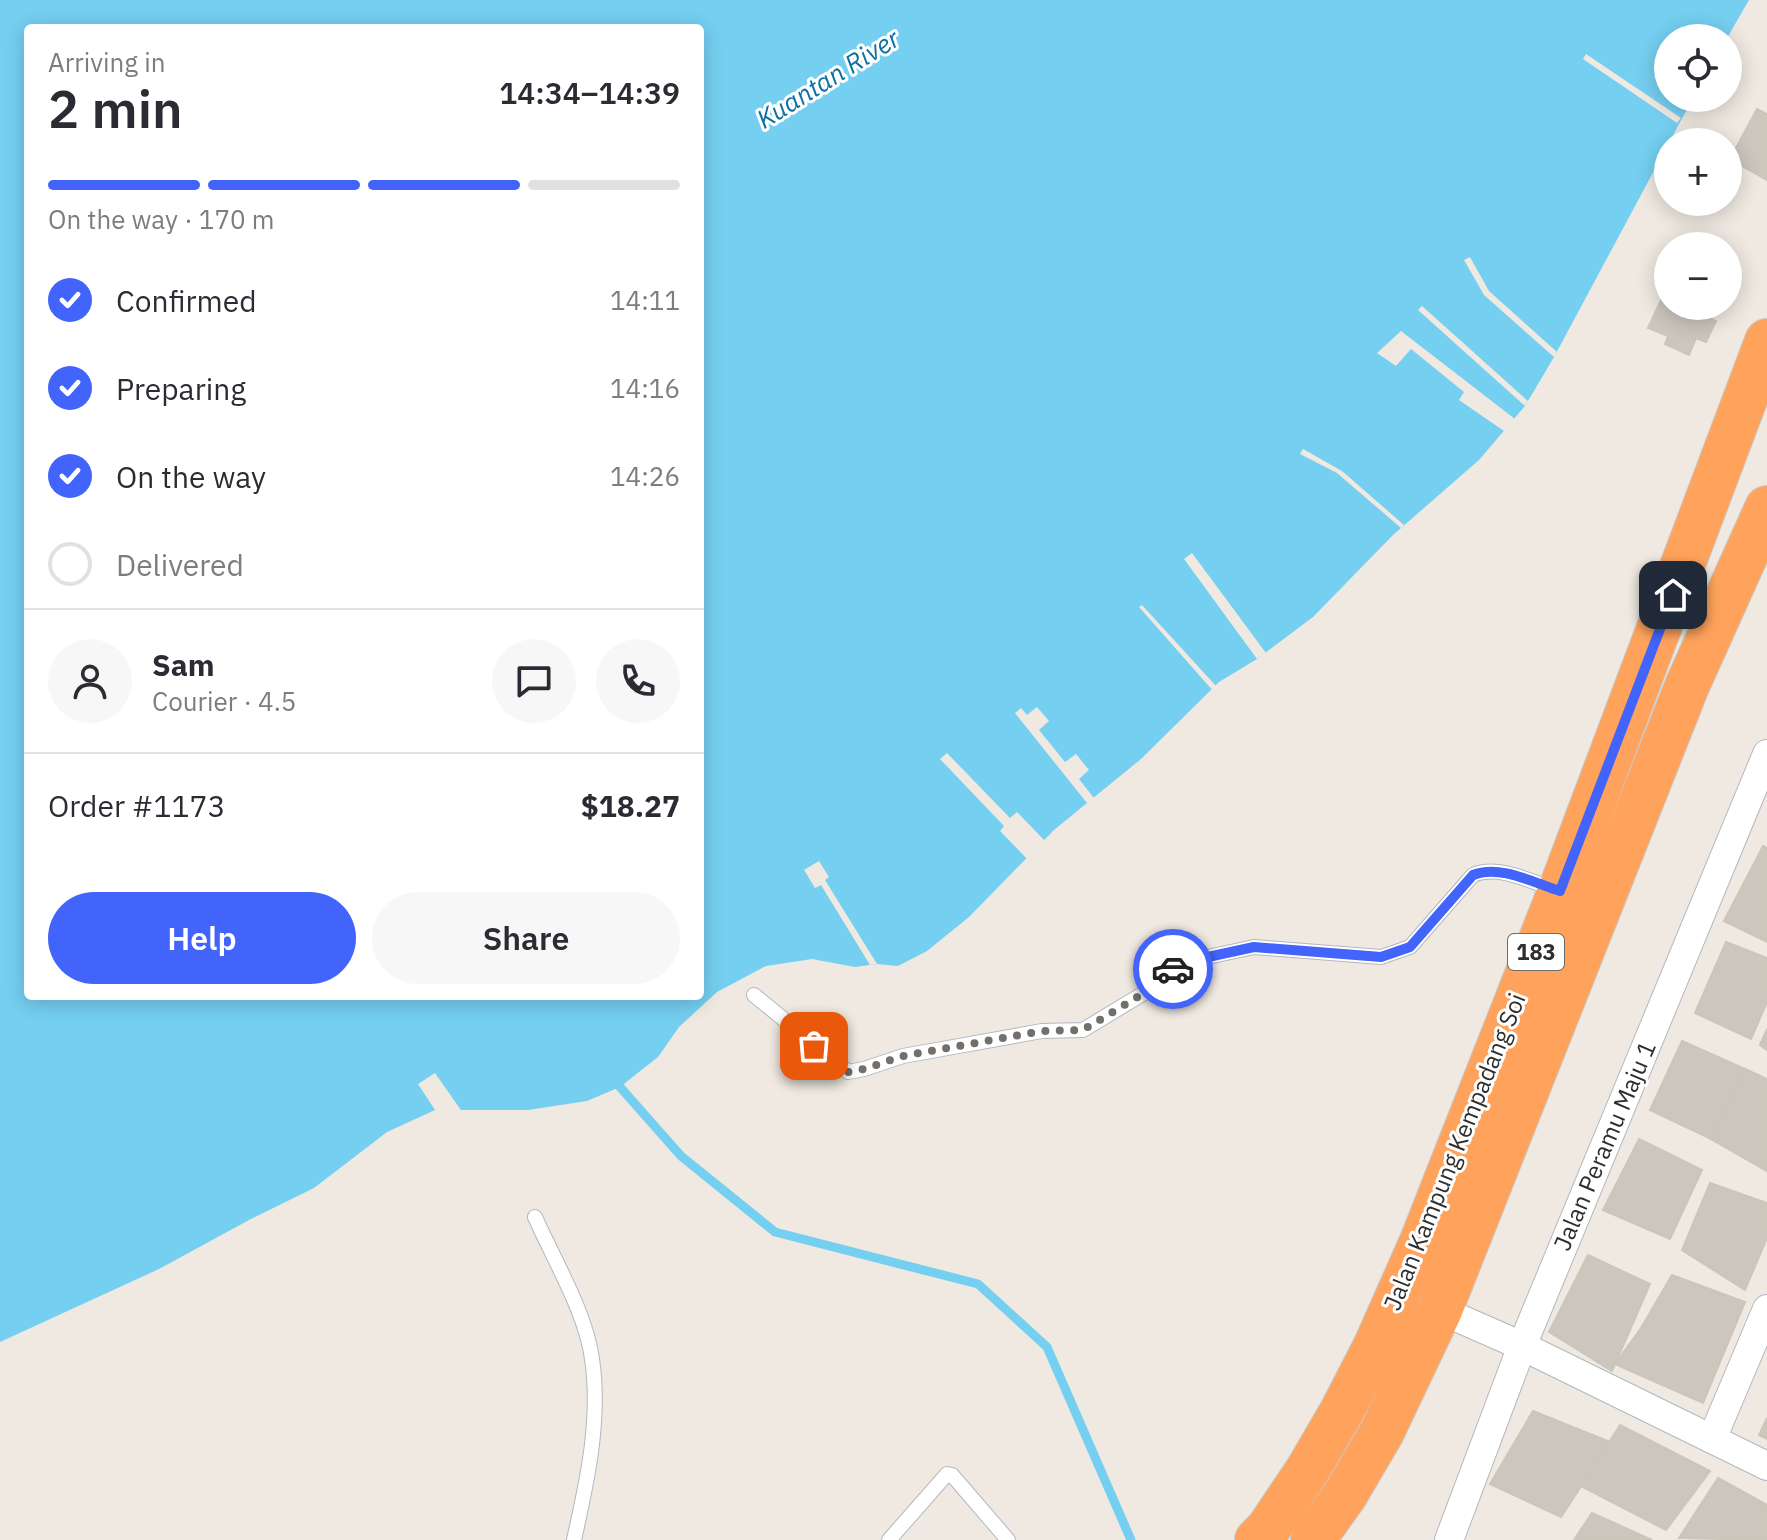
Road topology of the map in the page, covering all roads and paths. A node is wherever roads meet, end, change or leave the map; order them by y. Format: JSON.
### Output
{"nodes":[{"id":1,"x":1767,"y":341,"type":"edge"},
{"id":2,"x":1767,"y":508,"type":"edge"},
{"id":3,"x":1764,"y":769,"type":"edge"},
{"id":4,"x":1560,"y":891,"type":"junction"},
{"id":5,"x":754,"y":995,"type":"dead end"},
{"id":6,"x":535,"y":1217,"type":"dead end"},
{"id":7,"x":1767,"y":1309,"type":"edge"},
{"id":8,"x":1440,"y":1310,"type":"junction"},
{"id":9,"x":1522,"y":1346,"type":"junction"},
{"id":10,"x":1712,"y":1439,"type":"junction"},
{"id":11,"x":1767,"y":1466,"type":"edge"},
{"id":12,"x":574,"y":1540,"type":"edge"},
{"id":13,"x":889,"y":1540,"type":"edge"},
{"id":14,"x":1008,"y":1540,"type":"edge"},
{"id":15,"x":1257,"y":1540,"type":"edge"},
{"id":16,"x":1313,"y":1540,"type":"edge"},
{"id":17,"x":1449,"y":1540,"type":"edge"}],
"edges":[{"from":1,"to":4,"type":"highway","name":"Jalan Kampung Kempadang Soi","number":"183"},
{"from":2,"to":8,"type":"highway","name":"Jalan Kampung Kempadang Soi","number":"183"},
{"from":3,"to":9,"type":"street","name":"Jalan Peramu Maju 1"},
{"from":4,"to":5,"type":"lane"},
{"from":4,"to":15,"type":"highway","name":"Jalan Kampung Kempadang Soi","number":"183"},
{"from":6,"to":12,"type":"lane"},
{"from":7,"to":10,"type":"street"},
{"from":8,"to":9,"type":"street"},
{"from":8,"to":16,"type":"highway","name":"Jalan Kampung Kempadang Soi","number":"183"},
{"from":9,"to":10,"type":"street"},
{"from":9,"to":17,"type":"street","name":"Jalan Peramu Maju 1"},
{"from":10,"to":11,"type":"street"},
{"from":13,"to":14,"type":"lane"}]}
